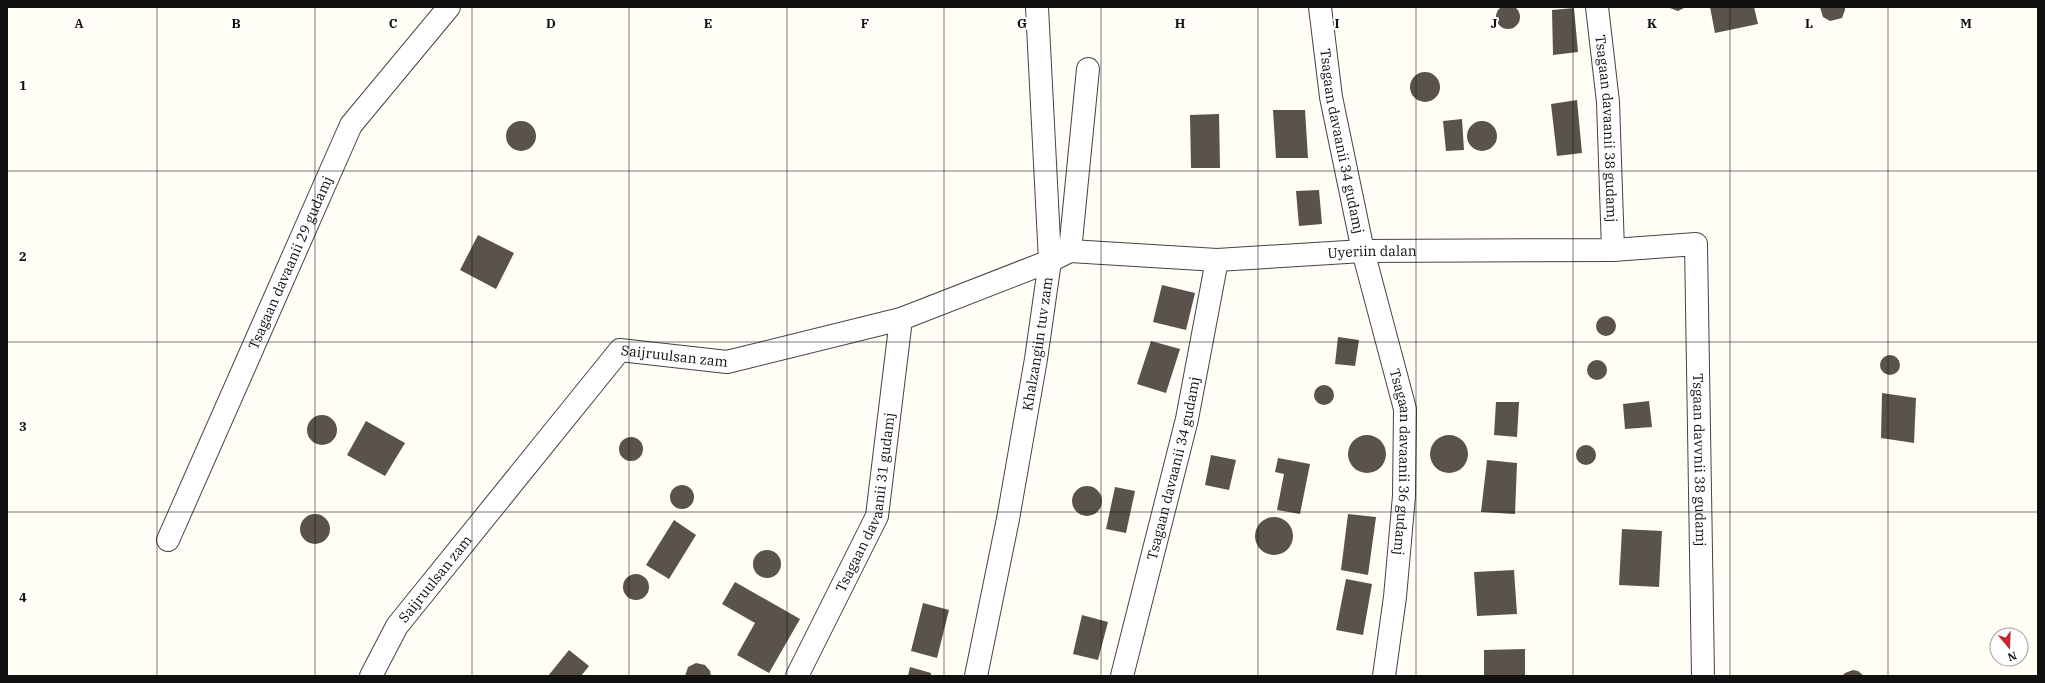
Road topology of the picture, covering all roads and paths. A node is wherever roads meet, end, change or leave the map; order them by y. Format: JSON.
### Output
{"nodes":[{"id":1,"x":449,"y":7,"type":"edge"},
{"id":2,"x":1037,"y":7,"type":"edge"},
{"id":3,"x":1320,"y":7,"type":"edge"},
{"id":4,"x":1597,"y":7,"type":"edge"},
{"id":5,"x":1088,"y":69,"type":"dead end"},
{"id":6,"x":1696,"y":244,"type":"joint"},
{"id":7,"x":1613,"y":250,"type":"junction"},
{"id":8,"x":1070,"y":251,"type":"junction"},
{"id":9,"x":1363,"y":251,"type":"junction"},
{"id":10,"x":1050,"y":260,"type":"junction"},
{"id":11,"x":1217,"y":260,"type":"junction"},
{"id":12,"x":901,"y":319,"type":"junction"},
{"id":13,"x":168,"y":540,"type":"dead end"},
{"id":14,"x":371,"y":676,"type":"edge"},
{"id":15,"x":797,"y":676,"type":"edge"},
{"id":16,"x":976,"y":676,"type":"edge"},
{"id":17,"x":1122,"y":676,"type":"edge"},
{"id":18,"x":1384,"y":676,"type":"edge"},
{"id":19,"x":1703,"y":676,"type":"edge"}],
"edges":[{"from":1,"to":13,"type":"street","name":"Tsagaan davaanii 29 gudamj"},
{"from":2,"to":10,"type":"street","name":"Khalzangiin tuv zam"},
{"from":3,"to":9,"type":"street","name":"Tsagaan davaanii 34 gudamj"},
{"from":4,"to":7,"type":"street","name":"Tsagaan davaanii 38 gudamj"},
{"from":5,"to":8,"type":"street"},
{"from":6,"to":7,"type":"street","name":"Uyeriin dalan"},
{"from":6,"to":19,"type":"street","name":"Tsgaan davvnii 38 gudamj"},
{"from":7,"to":9,"type":"street","name":"Uyeriin dalan"},
{"from":8,"to":10,"type":"street","name":"Uyeriin dalan"},
{"from":8,"to":11,"type":"street","name":"Uyeriin dalan"},
{"from":9,"to":11,"type":"street","name":"Uyeriin dalan"},
{"from":9,"to":18,"type":"street","name":"Tsagaan davaanii 36 gudamj"},
{"from":10,"to":12,"type":"street","name":"Saijruulsan zam"},
{"from":10,"to":16,"type":"street","name":"Khalzangiin tuv zam"},
{"from":11,"to":17,"type":"street","name":"Tsagaan davaanii 34 gudamj"},
{"from":12,"to":14,"type":"street","name":"Saijruulsan zam"},
{"from":12,"to":15,"type":"street","name":"Tsagaan davaanii 31 gudamj"}]}
